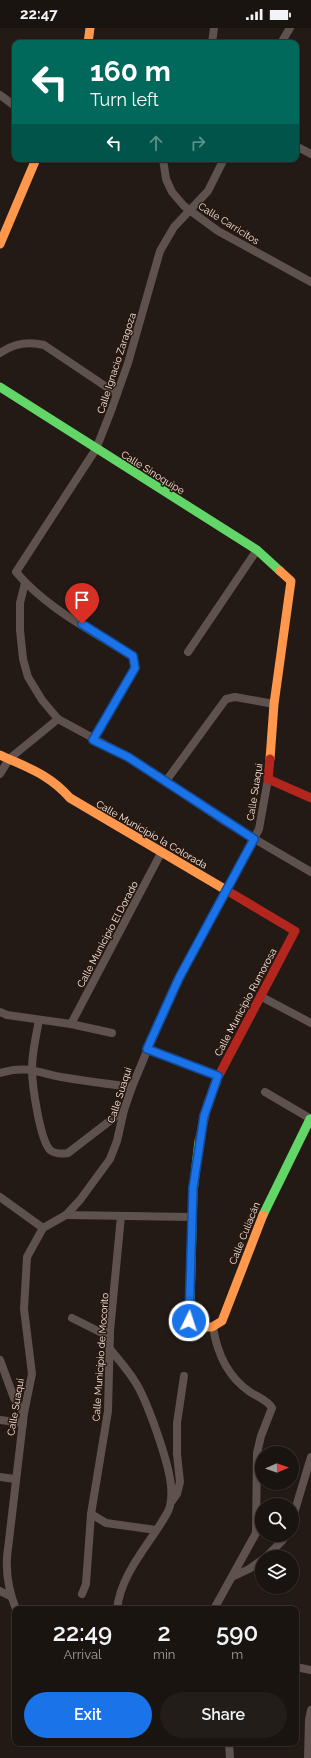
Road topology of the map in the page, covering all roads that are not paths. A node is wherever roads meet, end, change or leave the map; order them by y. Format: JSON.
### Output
{"nodes":[{"id":1,"x":90,"y":28,"type":"edge"},
{"id":2,"x":214,"y":28,"type":"edge"},
{"id":3,"x":290,"y":28,"type":"edge"},
{"id":4,"x":88,"y":40,"type":"edge"},
{"id":5,"x":212,"y":40,"type":"edge"},
{"id":6,"x":283,"y":40,"type":"edge"},
{"id":7,"x":0,"y":95,"type":"edge"},
{"id":8,"x":12,"y":104,"type":"edge"},
{"id":9,"x":299,"y":148,"type":"edge"},
{"id":10,"x":311,"y":154,"type":"edge"},
{"id":11,"x":35,"y":162,"type":"edge"},
{"id":12,"x":163,"y":162,"type":"edge"},
{"id":13,"x":222,"y":162,"type":"edge"},
{"id":14,"x":189,"y":210,"type":"junction"},
{"id":15,"x":0,"y":244,"type":"edge"},
{"id":16,"x":311,"y":282,"type":"edge"},
{"id":17,"x":0,"y":353,"type":"edge"},
{"id":18,"x":0,"y":387,"type":"edge"},
{"id":19,"x":117,"y":394,"type":"junction"},
{"id":20,"x":96,"y":449,"type":"junction"},
{"id":21,"x":257,"y":550,"type":"junction"},
{"id":22,"x":292,"y":581,"type":"joint"},
{"id":23,"x":25,"y":583,"type":"junction"},
{"id":24,"x":188,"y":652,"type":"dead end"},
{"id":25,"x":274,"y":704,"type":"junction"},
{"id":26,"x":58,"y":719,"type":"junction"},
{"id":27,"x":93,"y":740,"type":"junction"},
{"id":28,"x":0,"y":755,"type":"edge"},
{"id":29,"x":9,"y":760,"type":"junction"},
{"id":30,"x":0,"y":774,"type":"edge"},
{"id":31,"x":268,"y":779,"type":"junction"},
{"id":32,"x":166,"y":781,"type":"junction"},
{"id":33,"x":311,"y":798,"type":"edge"},
{"id":34,"x":254,"y":839,"type":"junction"},
{"id":35,"x":161,"y":853,"type":"junction"},
{"id":36,"x":311,"y":872,"type":"edge"},
{"id":37,"x":227,"y":890,"type":"junction"},
{"id":38,"x":295,"y":931,"type":"joint"},
{"id":39,"x":260,"y":996,"type":"junction"},
{"id":40,"x":0,"y":1012,"type":"edge"},
{"id":41,"x":39,"y":1020,"type":"junction"},
{"id":42,"x":311,"y":1023,"type":"edge"},
{"id":43,"x":71,"y":1024,"type":"junction"},
{"id":44,"x":112,"y":1033,"type":"dead end"},
{"id":45,"x":147,"y":1049,"type":"junction"},
{"id":46,"x":32,"y":1069,"type":"junction"},
{"id":47,"x":0,"y":1073,"type":"edge"},
{"id":48,"x":218,"y":1076,"type":"junction"},
{"id":49,"x":132,"y":1087,"type":"junction"},
{"id":50,"x":265,"y":1092,"type":"dead end"},
{"id":51,"x":124,"y":1110,"type":"junction"},
{"id":52,"x":310,"y":1119,"type":"edge"},
{"id":53,"x":0,"y":1197,"type":"edge"},
{"id":54,"x":66,"y":1215,"type":"junction"},
{"id":55,"x":121,"y":1216,"type":"junction"},
{"id":56,"x":191,"y":1217,"type":"junction"},
{"id":57,"x":43,"y":1228,"type":"junction"},
{"id":58,"x":72,"y":1318,"type":"dead end"},
{"id":59,"x":213,"y":1328,"type":"junction"},
{"id":60,"x":110,"y":1337,"type":"junction"},
{"id":61,"x":110,"y":1349,"type":"junction"},
{"id":62,"x":0,"y":1360,"type":"edge"},
{"id":63,"x":184,"y":1376,"type":"dead end"},
{"id":64,"x":24,"y":1413,"type":"junction"},
{"id":65,"x":0,"y":1420,"type":"edge"},
{"id":66,"x":23,"y":1423,"type":"junction"},
{"id":67,"x":311,"y":1457,"type":"edge"},
{"id":68,"x":0,"y":1477,"type":"edge"},
{"id":69,"x":15,"y":1479,"type":"junction"},
{"id":70,"x":299,"y":1498,"type":"edge"},
{"id":71,"x":172,"y":1501,"type":"junction"},
{"id":72,"x":91,"y":1514,"type":"junction"},
{"id":73,"x":156,"y":1530,"type":"junction"},
{"id":74,"x":281,"y":1542,"type":"edge"},
{"id":75,"x":273,"y":1550,"type":"edge"},
{"id":76,"x":255,"y":1565,"type":"edge"},
{"id":77,"x":232,"y":1578,"type":"junction"},
{"id":78,"x":0,"y":1591,"type":"edge"},
{"id":79,"x":82,"y":1594,"type":"dead end"},
{"id":80,"x":10,"y":1596,"type":"junction"},
{"id":81,"x":15,"y":1606,"type":"edge"},
{"id":82,"x":118,"y":1606,"type":"edge"},
{"id":83,"x":216,"y":1606,"type":"edge"},
{"id":84,"x":299,"y":1668,"type":"edge"},
{"id":85,"x":311,"y":1670,"type":"edge"},
{"id":86,"x":311,"y":1710,"type":"edge"},
{"id":87,"x":229,"y":1746,"type":"edge"},
{"id":88,"x":230,"y":1758,"type":"edge"},
{"id":89,"x":308,"y":1758,"type":"edge"}],
"edges":[{"from":1,"to":4,"type":"street"},
{"from":2,"to":5,"type":"street"},
{"from":3,"to":6,"type":"street"},
{"from":7,"to":8,"type":"street"},
{"from":9,"to":10,"type":"street"},
{"from":11,"to":15,"type":"street"},
{"from":12,"to":14,"type":"street","name":"Calle Carricitos"},
{"from":13,"to":14,"type":"street","name":"Calle Ignacio Zaragoza"},
{"from":14,"to":16,"type":"street","name":"Calle Carricitos"},
{"from":14,"to":19,"type":"street","name":"Calle Ignacio Zaragoza"},
{"from":17,"to":19,"type":"street"},
{"from":18,"to":20,"type":"street","name":"Calle Sinoquipe"},
{"from":19,"to":20,"type":"street","name":"Calle Ignacio Zaragoza"},
{"from":20,"to":21,"type":"street","name":"Calle Sinoquipe"},
{"from":20,"to":23,"type":"street","name":"Calle Ignacio Zaragoza"},
{"from":21,"to":22,"type":"street","name":"Calle Sinoquipe"},
{"from":21,"to":24,"type":"street"},
{"from":22,"to":25,"type":"street","name":"Calle Suaqui"},
{"from":23,"to":26,"type":"street"},
{"from":23,"to":27,"type":"street"},
{"from":25,"to":31,"type":"street","name":"Calle Suaqui"},
{"from":25,"to":32,"type":"street"},
{"from":26,"to":27,"type":"street"},
{"from":26,"to":29,"type":"street"},
{"from":27,"to":32,"type":"street"},
{"from":28,"to":29,"type":"street","name":"Calle Municipio la Colorada"},
{"from":29,"to":30,"type":"street"},
{"from":29,"to":35,"type":"street","name":"Calle Municipio la Colorada"},
{"from":31,"to":33,"type":"street"},
{"from":31,"to":34,"type":"street","name":"Calle Suaqui"},
{"from":32,"to":34,"type":"street"},
{"from":34,"to":36,"type":"street"},
{"from":34,"to":37,"type":"street","name":"Calle Suaqui"},
{"from":35,"to":37,"type":"street","name":"Calle Municipio la Colorada"},
{"from":35,"to":43,"type":"street","name":"Calle Municipio El Dorado"},
{"from":37,"to":38,"type":"street","name":"Calle Municipio la Colorada"},
{"from":37,"to":45,"type":"street","name":"Calle Suaqui"},
{"from":38,"to":39,"type":"street","name":"Calle Municipio Rumorosa"},
{"from":39,"to":42,"type":"street"},
{"from":39,"to":48,"type":"street","name":"Calle Municipio Rumorosa"},
{"from":40,"to":41,"type":"street"},
{"from":41,"to":43,"type":"street"},
{"from":41,"to":46,"type":"street"},
{"from":43,"to":44,"type":"street"},
{"from":45,"to":48,"type":"street"},
{"from":45,"to":49,"type":"street","name":"Calle Suaqui"},
{"from":46,"to":47,"type":"street"},
{"from":46,"to":49,"type":"street"},
{"from":46,"to":51,"type":"street"},
{"from":48,"to":56,"type":"street","name":"Calle Municipio Rumorosa"},
{"from":49,"to":51,"type":"street","name":"Calle Suaqui"},
{"from":50,"to":52,"type":"street"},
{"from":51,"to":54,"type":"street","name":"Calle Suaqui"},
{"from":52,"to":59,"type":"street","name":"Calle Culiacán"},
{"from":53,"to":57,"type":"street"},
{"from":54,"to":55,"type":"street"},
{"from":54,"to":57,"type":"street","name":"Calle Suaqui"},
{"from":55,"to":56,"type":"street"},
{"from":55,"to":60,"type":"street","name":"Calle Municipio de Mocorito"},
{"from":56,"to":59,"type":"street","name":"Calle Municipio Rumorosa"},
{"from":57,"to":64,"type":"street","name":"Calle Suaqui"},
{"from":58,"to":60,"type":"street"},
{"from":59,"to":77,"type":"street"},
{"from":60,"to":61,"type":"street","name":"Calle Municipio de Mocorito"},
{"from":61,"to":71,"type":"street"},
{"from":61,"to":72,"type":"street","name":"Calle Municipio de Mocorito"},
{"from":62,"to":64,"type":"street"},
{"from":63,"to":71,"type":"street"},
{"from":64,"to":66,"type":"street","name":"Calle Suaqui"},
{"from":65,"to":66,"type":"street"},
{"from":66,"to":69,"type":"street","name":"Calle Suaqui"},
{"from":67,"to":70,"type":"street"},
{"from":68,"to":69,"type":"street"},
{"from":69,"to":80,"type":"street","name":"Calle Suaqui"},
{"from":71,"to":73,"type":"street"},
{"from":72,"to":73,"type":"street"},
{"from":72,"to":79,"type":"street","name":"Calle Municipio de Mocorito"},
{"from":73,"to":82,"type":"street"},
{"from":74,"to":75,"type":"street"},
{"from":76,"to":77,"type":"street"},
{"from":77,"to":83,"type":"street"},
{"from":78,"to":80,"type":"street"},
{"from":80,"to":81,"type":"street","name":"Calle Suaqui"},
{"from":84,"to":85,"type":"street"},
{"from":86,"to":89,"type":"street"},
{"from":87,"to":88,"type":"street"}]}
